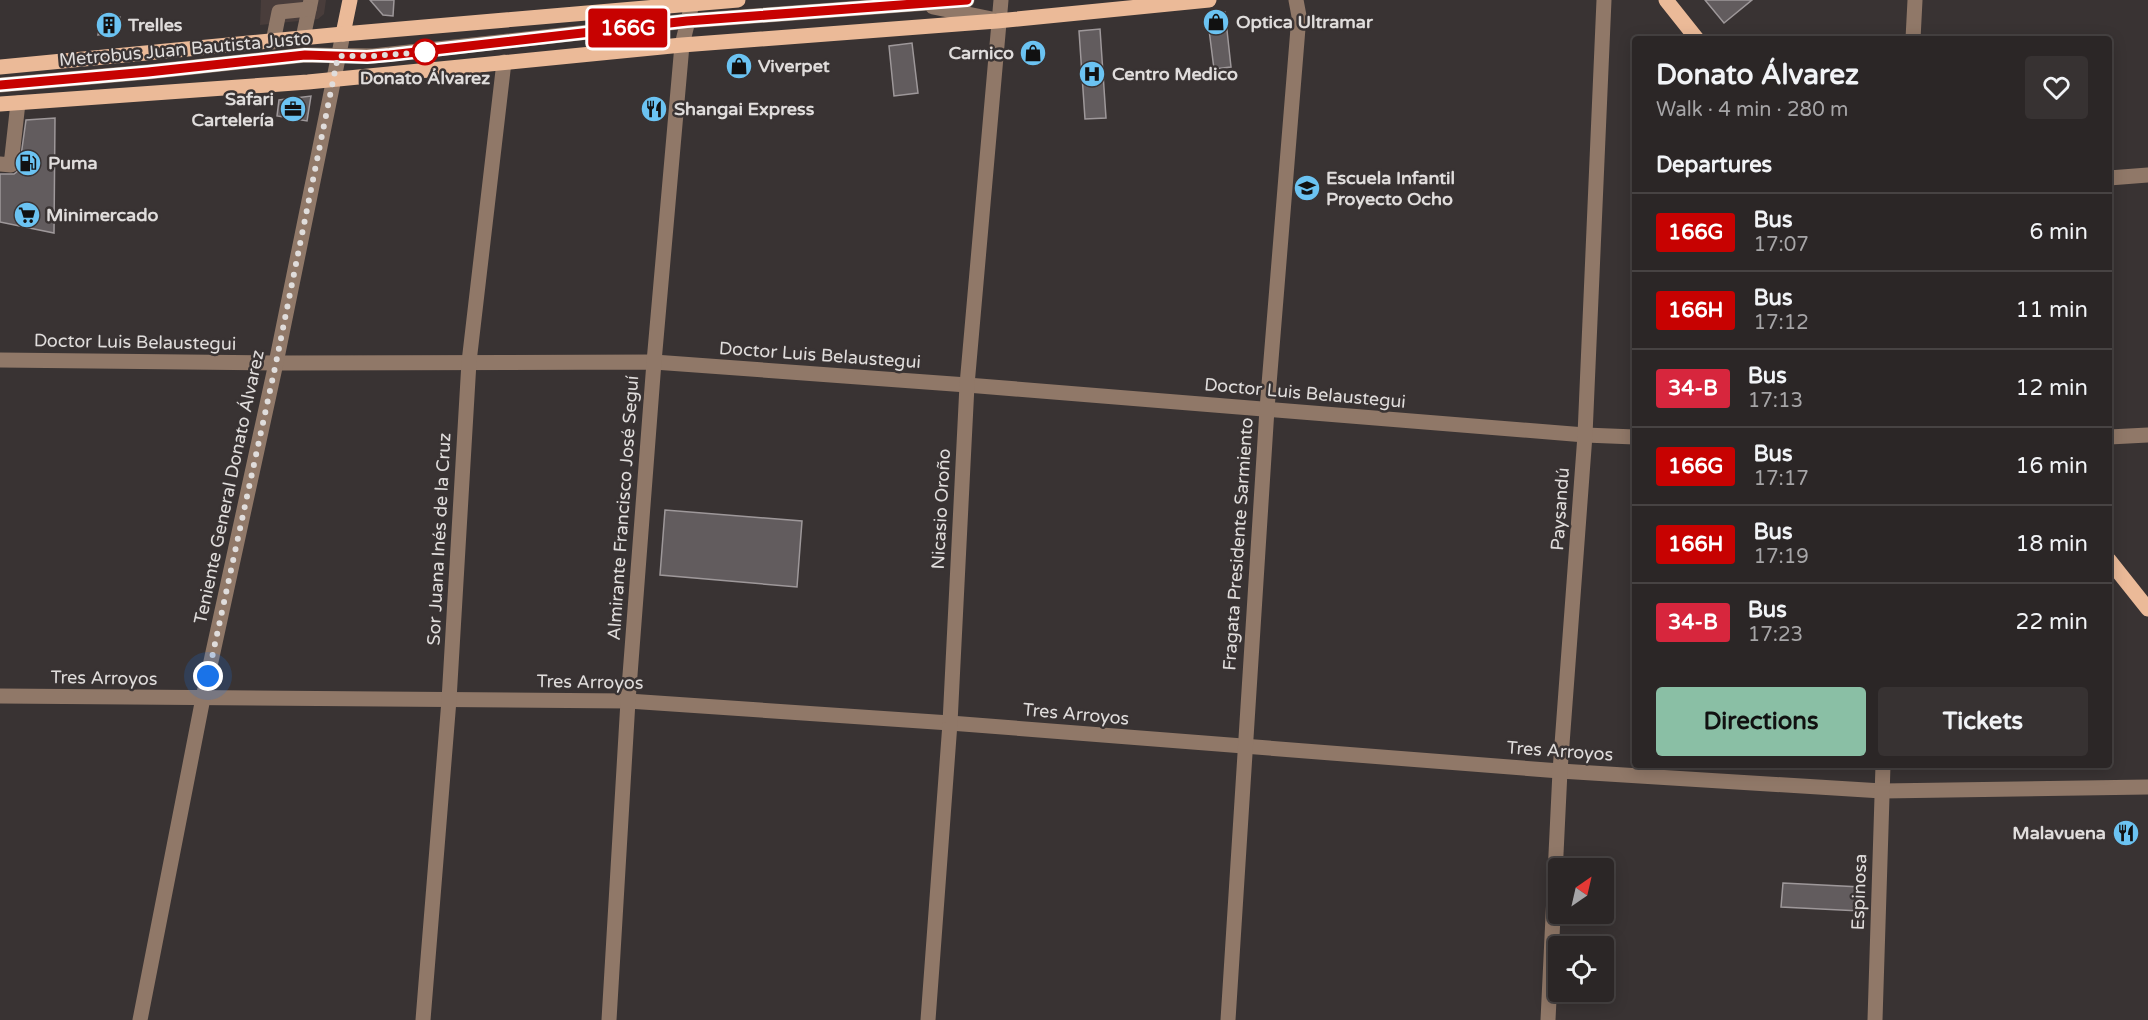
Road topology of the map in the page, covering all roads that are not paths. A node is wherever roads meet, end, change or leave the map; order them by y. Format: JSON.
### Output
{"nodes":[{"id":1,"x":350,"y":0,"type":"edge"},
{"id":2,"x":738,"y":0,"type":"edge"},
{"id":3,"x":967,"y":0,"type":"edge"},
{"id":4,"x":1000,"y":0,"type":"edge"},
{"id":5,"x":1209,"y":0,"type":"edge"},
{"id":6,"x":1296,"y":0,"type":"edge"},
{"id":7,"x":1604,"y":0,"type":"edge"},
{"id":8,"x":1666,"y":0,"type":"edge"},
{"id":9,"x":1915,"y":0,"type":"edge"},
{"id":10,"x":692,"y":2,"type":"edge"},
{"id":11,"x":911,"y":3,"type":"junction"},
{"id":12,"x":310,"y":4,"type":"edge"},
{"id":13,"x":687,"y":21,"type":"junction"},
{"id":14,"x":997,"y":21,"type":"junction"},
{"id":15,"x":342,"y":34,"type":"junction"},
{"id":16,"x":1695,"y":36,"type":"edge"},
{"id":17,"x":1913,"y":36,"type":"edge"},
{"id":18,"x":303,"y":38,"type":"junction"},
{"id":19,"x":273,"y":42,"type":"junction"},
{"id":20,"x":682,"y":45,"type":"junction"},
{"id":21,"x":338,"y":56,"type":"junction"},
{"id":22,"x":504,"y":62,"type":"junction"},
{"id":23,"x":0,"y":67,"type":"edge"},
{"id":24,"x":333,"y":80,"type":"junction"},
{"id":25,"x":0,"y":86,"type":"edge"},
{"id":26,"x":18,"y":103,"type":"junction"},
{"id":27,"x":0,"y":104,"type":"edge"},
{"id":28,"x":0,"y":164,"type":"edge"},
{"id":29,"x":2148,"y":175,"type":"edge"},
{"id":30,"x":2112,"y":178,"type":"edge"},
{"id":31,"x":0,"y":360,"type":"edge"},
{"id":32,"x":469,"y":362,"type":"junction"},
{"id":33,"x":654,"y":362,"type":"junction"},
{"id":34,"x":276,"y":363,"type":"junction"},
{"id":35,"x":967,"y":385,"type":"junction"},
{"id":36,"x":1267,"y":410,"type":"junction"},
{"id":37,"x":1586,"y":435,"type":"junction"},
{"id":38,"x":2148,"y":435,"type":"edge"},
{"id":39,"x":1632,"y":437,"type":"edge"},
{"id":40,"x":2112,"y":437,"type":"edge"},
{"id":41,"x":2112,"y":564,"type":"edge"},
{"id":42,"x":2148,"y":609,"type":"edge"},
{"id":43,"x":0,"y":696,"type":"edge"},
{"id":44,"x":203,"y":698,"type":"junction"},
{"id":45,"x":449,"y":700,"type":"junction"},
{"id":46,"x":628,"y":701,"type":"junction"},
{"id":47,"x":950,"y":723,"type":"junction"},
{"id":48,"x":1245,"y":747,"type":"junction"},
{"id":49,"x":1883,"y":768,"type":"edge"},
{"id":50,"x":1560,"y":771,"type":"junction"},
{"id":51,"x":2148,"y":788,"type":"edge"},
{"id":52,"x":1882,"y":791,"type":"junction"},
{"id":53,"x":140,"y":1020,"type":"edge"},
{"id":54,"x":423,"y":1020,"type":"edge"},
{"id":55,"x":609,"y":1020,"type":"edge"},
{"id":56,"x":928,"y":1020,"type":"edge"},
{"id":57,"x":1228,"y":1020,"type":"edge"},
{"id":58,"x":1548,"y":1020,"type":"edge"},
{"id":59,"x":1875,"y":1020,"type":"edge"}],
"edges":[{"from":1,"to":15,"type":"main road"},
{"from":2,"to":10,"type":"main road"},
{"from":3,"to":11,"type":"street","name":"Metrobus Juan Bautista Justo"},
{"from":4,"to":14,"type":"street","name":"Nicasio Oroño"},
{"from":5,"to":14,"type":"main road"},
{"from":6,"to":36,"type":"street","name":"Fragata Presidente Sarmiento"},
{"from":7,"to":37,"type":"street","name":"Paysandú"},
{"from":8,"to":16,"type":"main road"},
{"from":9,"to":17,"type":"street"},
{"from":10,"to":13,"type":"street","name":"Almirante Francisco José Seguí"},
{"from":10,"to":15,"type":"main road"},
{"from":11,"to":13,"type":"street","name":"Metrobus Juan Bautista Justo"},
{"from":11,"to":14,"type":"street","name":"Metrobus Juan Bautista Justo"},
{"from":12,"to":18,"type":"street"},
{"from":12,"to":19,"type":"street"},
{"from":13,"to":20,"type":"street","name":"Almirante Francisco José Seguí"},
{"from":13,"to":21,"type":"street","name":"Metrobus Juan Bautista Justo"},
{"from":14,"to":20,"type":"main road"},
{"from":14,"to":35,"type":"street","name":"Nicasio Oroño"},
{"from":15,"to":18,"type":"main road"},
{"from":15,"to":21,"type":"street","name":"Teniente General Donato Álvarez"},
{"from":18,"to":19,"type":"main road"},
{"from":19,"to":23,"type":"main road"},
{"from":20,"to":22,"type":"main road"},
{"from":20,"to":33,"type":"street","name":"Almirante Francisco José Seguí"},
{"from":21,"to":24,"type":"street","name":"Teniente General Donato Álvarez"},
{"from":21,"to":25,"type":"street","name":"Metrobus Juan Bautista Justo"},
{"from":22,"to":24,"type":"main road"},
{"from":22,"to":32,"type":"street","name":"Sor Juana Inés de la Cruz"},
{"from":24,"to":26,"type":"main road"},
{"from":24,"to":34,"type":"street","name":"Teniente General Donato Álvarez"},
{"from":26,"to":27,"type":"main road"},
{"from":26,"to":28,"type":"street"},
{"from":29,"to":30,"type":"street"},
{"from":31,"to":34,"type":"street","name":"Doctor Luis Belaustegui"},
{"from":32,"to":33,"type":"street","name":"Doctor Luis Belaustegui"},
{"from":32,"to":34,"type":"street","name":"Doctor Luis Belaustegui"},
{"from":32,"to":45,"type":"street","name":"Sor Juana Inés de la Cruz"},
{"from":33,"to":35,"type":"street","name":"Doctor Luis Belaustegui"},
{"from":33,"to":46,"type":"street","name":"Almirante Francisco José Seguí"},
{"from":34,"to":44,"type":"street","name":"Teniente General Donato Álvarez"},
{"from":35,"to":36,"type":"street","name":"Doctor Luis Belaustegui"},
{"from":35,"to":47,"type":"street","name":"Nicasio Oroño"},
{"from":36,"to":37,"type":"street","name":"Doctor Luis Belaustegui"},
{"from":36,"to":48,"type":"street","name":"Fragata Presidente Sarmiento"},
{"from":37,"to":39,"type":"street","name":"Doctor Luis Belaustegui"},
{"from":37,"to":50,"type":"street","name":"Paysandú"},
{"from":38,"to":40,"type":"street"},
{"from":41,"to":42,"type":"main road"},
{"from":43,"to":44,"type":"street","name":"Tres Arroyos"},
{"from":44,"to":45,"type":"street","name":"Tres Arroyos"},
{"from":44,"to":53,"type":"street","name":"Teniente General Donato Álvarez"},
{"from":45,"to":46,"type":"street","name":"Tres Arroyos"},
{"from":45,"to":54,"type":"street","name":"Sor Juana Inés de la Cruz"},
{"from":46,"to":47,"type":"street","name":"Tres Arroyos"},
{"from":46,"to":55,"type":"street","name":"Almirante Francisco José Seguí"},
{"from":47,"to":48,"type":"street","name":"Tres Arroyos"},
{"from":47,"to":56,"type":"street","name":"Nicasio Oroño"},
{"from":48,"to":50,"type":"street","name":"Tres Arroyos"},
{"from":48,"to":57,"type":"street","name":"Fragata Presidente Sarmiento"},
{"from":49,"to":52,"type":"street","name":"Espinosa"},
{"from":50,"to":52,"type":"street","name":"Tres Arroyos"},
{"from":50,"to":58,"type":"street","name":"Paysandú"},
{"from":51,"to":52,"type":"street","name":"Tres Arroyos"},
{"from":52,"to":59,"type":"street","name":"Espinosa"}]}
